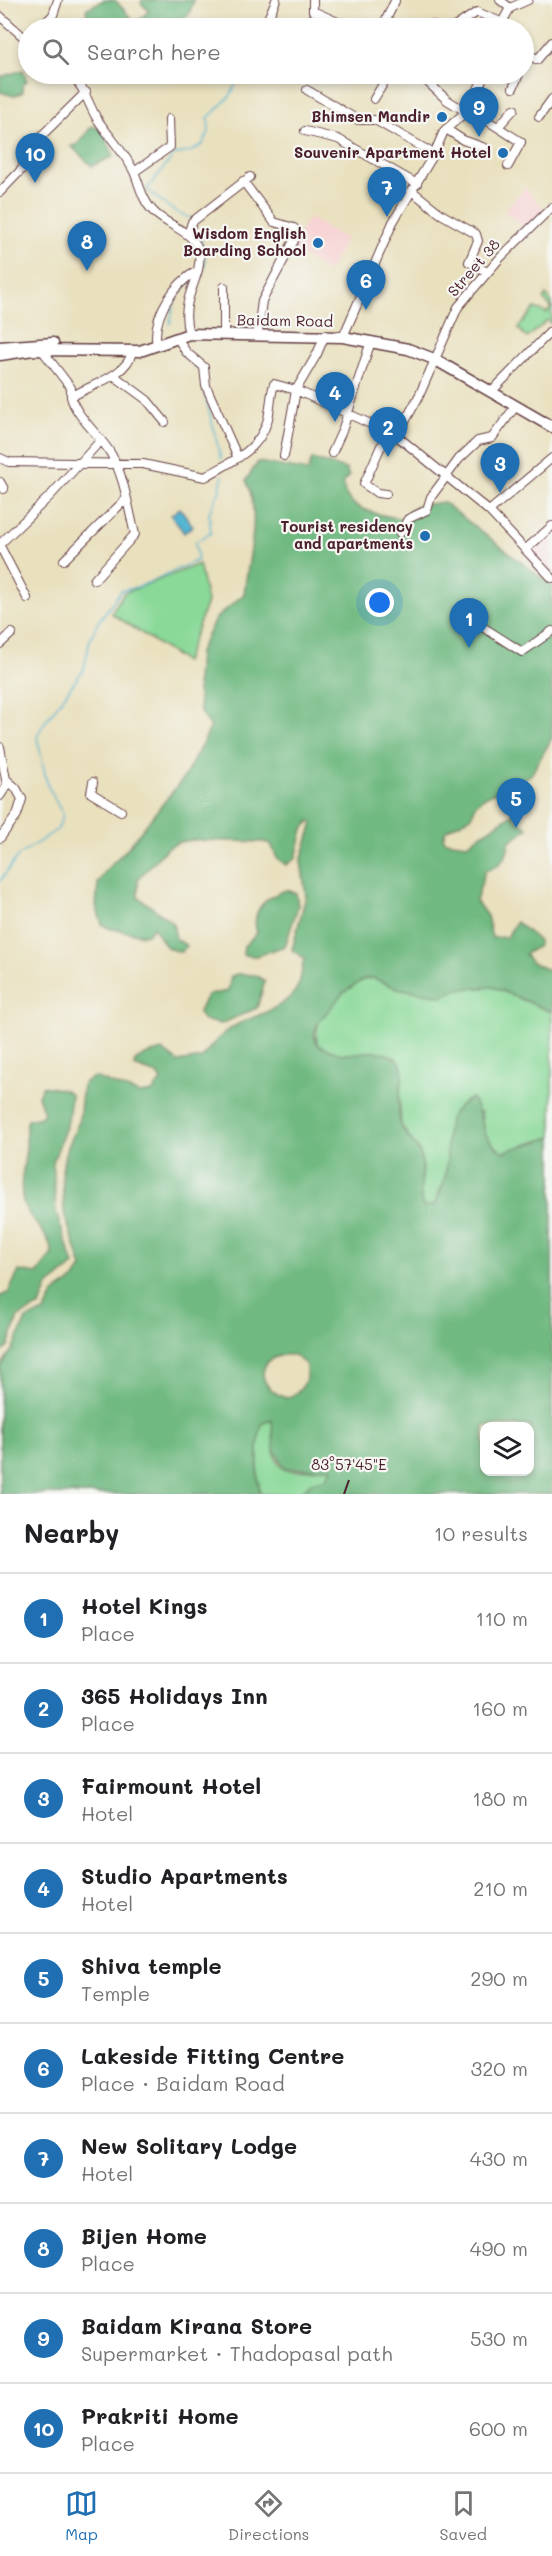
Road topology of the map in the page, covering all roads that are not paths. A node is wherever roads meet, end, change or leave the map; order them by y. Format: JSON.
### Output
{"nodes":[{"id":1,"x":58,"y":0,"type":"edge"},
{"id":2,"x":276,"y":0,"type":"edge"},
{"id":3,"x":313,"y":0,"type":"edge"},
{"id":4,"x":500,"y":0,"type":"edge"},
{"id":5,"x":528,"y":0,"type":"edge"},
{"id":6,"x":395,"y":1,"type":"edge"},
{"id":7,"x":510,"y":8,"type":"junction"},
{"id":8,"x":0,"y":16,"type":"edge"},
{"id":9,"x":49,"y":18,"type":"edge"},
{"id":10,"x":268,"y":18,"type":"edge"},
{"id":11,"x":326,"y":18,"type":"edge"},
{"id":12,"x":387,"y":18,"type":"edge"},
{"id":13,"x":468,"y":18,"type":"edge"},
{"id":14,"x":488,"y":18,"type":"edge"},
{"id":15,"x":504,"y":18,"type":"edge"},
{"id":16,"x":18,"y":32,"type":"edge"},
{"id":17,"x":552,"y":42,"type":"edge"},
{"id":18,"x":534,"y":58,"type":"edge"},
{"id":19,"x":80,"y":84,"type":"edge"},
{"id":20,"x":383,"y":84,"type":"edge"},
{"id":21,"x":430,"y":84,"type":"edge"},
{"id":22,"x":480,"y":84,"type":"edge"},
{"id":23,"x":515,"y":84,"type":"edge"},
{"id":24,"x":513,"y":88,"type":"dead end"},
{"id":25,"x":307,"y":90,"type":"dead end"},
{"id":26,"x":86,"y":92,"type":"junction"},
{"id":27,"x":374,"y":99,"type":"dead end"},
{"id":28,"x":552,"y":99,"type":"edge"},
{"id":29,"x":514,"y":109,"type":"dead end"},
{"id":30,"x":467,"y":110,"type":"junction"},
{"id":31,"x":539,"y":117,"type":"dead end"},
{"id":32,"x":169,"y":118,"type":"dead end"},
{"id":33,"x":498,"y":127,"type":"junction"},
{"id":34,"x":446,"y":129,"type":"junction"},
{"id":35,"x":305,"y":131,"type":"dead end"},
{"id":36,"x":485,"y":148,"type":"dead end"},
{"id":37,"x":434,"y":154,"type":"junction"},
{"id":38,"x":508,"y":166,"type":"dead end"},
{"id":39,"x":134,"y":172,"type":"junction"},
{"id":40,"x":414,"y":188,"type":"junction"},
{"id":41,"x":0,"y":192,"type":"edge"},
{"id":42,"x":552,"y":207,"type":"edge"},
{"id":43,"x":188,"y":235,"type":"junction"},
{"id":44,"x":197,"y":271,"type":"junction"},
{"id":45,"x":487,"y":272,"type":"junction"},
{"id":46,"x":224,"y":287,"type":"dead end"},
{"id":47,"x":224,"y":329,"type":"junction"},
{"id":48,"x":188,"y":331,"type":"junction"},
{"id":49,"x":258,"y":331,"type":"junction"},
{"id":50,"x":551,"y":331,"type":"edge"},
{"id":51,"x":344,"y":334,"type":"junction"},
{"id":52,"x":325,"y":335,"type":"junction"},
{"id":53,"x":177,"y":336,"type":"junction"},
{"id":54,"x":156,"y":339,"type":"junction"},
{"id":55,"x":371,"y":341,"type":"junction"},
{"id":56,"x":1,"y":348,"type":"edge"},
{"id":57,"x":42,"y":350,"type":"junction"},
{"id":58,"x":132,"y":352,"type":"junction"},
{"id":59,"x":435,"y":356,"type":"junction"},
{"id":60,"x":114,"y":375,"type":"junction"},
{"id":61,"x":496,"y":387,"type":"junction"},
{"id":62,"x":296,"y":390,"type":"junction"},
{"id":63,"x":72,"y":397,"type":"junction"},
{"id":64,"x":515,"y":406,"type":"junction"},
{"id":65,"x":347,"y":414,"type":"junction"},
{"id":66,"x":552,"y":419,"type":"edge"},
{"id":67,"x":165,"y":422,"type":"dead end"},
{"id":68,"x":552,"y":427,"type":"edge"},
{"id":69,"x":397,"y":436,"type":"junction"},
{"id":70,"x":101,"y":440,"type":"junction"},
{"id":71,"x":332,"y":453,"type":"dead end"},
{"id":72,"x":284,"y":456,"type":"dead end"},
{"id":73,"x":0,"y":458,"type":"edge"},
{"id":74,"x":238,"y":458,"type":"junction"},
{"id":75,"x":552,"y":458,"type":"edge"},
{"id":76,"x":80,"y":464,"type":"junction"},
{"id":77,"x":116,"y":464,"type":"junction"},
{"id":78,"x":447,"y":479,"type":"junction"},
{"id":79,"x":386,"y":494,"type":"dead end"},
{"id":80,"x":126,"y":499,"type":"junction"},
{"id":81,"x":489,"y":511,"type":"junction"},
{"id":82,"x":552,"y":526,"type":"edge"},
{"id":83,"x":400,"y":533,"type":"dead end"},
{"id":84,"x":0,"y":545,"type":"edge"},
{"id":85,"x":526,"y":549,"type":"junction"},
{"id":86,"x":64,"y":561,"type":"dead end"},
{"id":87,"x":552,"y":578,"type":"edge"},
{"id":88,"x":94,"y":580,"type":"dead end"},
{"id":89,"x":27,"y":598,"type":"dead end"},
{"id":90,"x":464,"y":615,"type":"dead end"},
{"id":91,"x":552,"y":631,"type":"edge"},
{"id":92,"x":12,"y":633,"type":"dead end"},
{"id":93,"x":0,"y":644,"type":"edge"},
{"id":94,"x":0,"y":747,"type":"edge"},
{"id":95,"x":7,"y":780,"type":"junction"},
{"id":96,"x":93,"y":782,"type":"dead end"},
{"id":97,"x":0,"y":796,"type":"edge"},
{"id":98,"x":121,"y":811,"type":"dead end"},
{"id":99,"x":0,"y":838,"type":"edge"}],
"edges":[{"from":1,"to":9,"type":"street"},
{"from":2,"to":10,"type":"street"},
{"from":3,"to":11,"type":"street"},
{"from":4,"to":7,"type":"street"},
{"from":5,"to":7,"type":"street"},
{"from":6,"to":12,"type":"street"},
{"from":7,"to":15,"type":"street"},
{"from":8,"to":16,"type":"street"},
{"from":13,"to":14,"type":"street"},
{"from":17,"to":18,"type":"street"},
{"from":19,"to":26,"type":"street"},
{"from":20,"to":27,"type":"street"},
{"from":21,"to":30,"type":"street"},
{"from":22,"to":30,"type":"street"},
{"from":23,"to":24,"type":"street"},
{"from":25,"to":37,"type":"street"},
{"from":26,"to":39,"type":"street"},
{"from":26,"to":41,"type":"street"},
{"from":28,"to":31,"type":"street"},
{"from":29,"to":33,"type":"street"},
{"from":30,"to":33,"type":"street"},
{"from":30,"to":34,"type":"street"},
{"from":32,"to":39,"type":"street"},
{"from":33,"to":38,"type":"street"},
{"from":34,"to":36,"type":"street"},
{"from":34,"to":37,"type":"street"},
{"from":35,"to":40,"type":"street"},
{"from":37,"to":40,"type":"street"},
{"from":39,"to":43,"type":"street"},
{"from":40,"to":45,"type":"street"},
{"from":40,"to":51,"type":"street"},
{"from":42,"to":45,"type":"street","name":"Street 38"},
{"from":43,"to":44,"type":"street"},
{"from":43,"to":49,"type":"street"},
{"from":44,"to":48,"type":"street"},
{"from":44,"to":54,"type":"street"},
{"from":45,"to":59,"type":"street","name":"Street 38"},
{"from":46,"to":47,"type":"street"},
{"from":47,"to":48,"type":"main road","name":"Baidam Road"},
{"from":47,"to":49,"type":"main road","name":"Baidam Road"},
{"from":48,"to":52,"type":"main road","name":"Baidam Road"},
{"from":48,"to":53,"type":"main road","name":"Baidam Road"},
{"from":48,"to":54,"type":"main road","name":"Baidam Road"},
{"from":49,"to":51,"type":"main road","name":"Baidam Road"},
{"from":50,"to":61,"type":"street"},
{"from":51,"to":52,"type":"main road","name":"Baidam Road"},
{"from":51,"to":55,"type":"main road","name":"Baidam Road"},
{"from":51,"to":59,"type":"main road","name":"Baidam Road"},
{"from":52,"to":62,"type":"street"},
{"from":53,"to":58,"type":"main road","name":"Baidam Road"},
{"from":53,"to":74,"type":"street"},
{"from":54,"to":56,"type":"main road","name":"Baidam Road"},
{"from":55,"to":59,"type":"main road","name":"Baidam Road"},
{"from":55,"to":65,"type":"street"},
{"from":56,"to":57,"type":"main road","name":"Baidam Road"},
{"from":57,"to":58,"type":"main road","name":"Baidam Road"},
{"from":57,"to":63,"type":"street"},
{"from":58,"to":60,"type":"street"},
{"from":59,"to":61,"type":"main road","name":"Baidam Road"},
{"from":59,"to":64,"type":"main road","name":"Baidam Road"},
{"from":59,"to":69,"type":"street","name":"Street 38"},
{"from":60,"to":63,"type":"street"},
{"from":60,"to":67,"type":"street"},
{"from":61,"to":66,"type":"main road","name":"Baidam Road"},
{"from":62,"to":65,"type":"street"},
{"from":62,"to":72,"type":"street"},
{"from":62,"to":74,"type":"street"},
{"from":63,"to":70,"type":"street"},
{"from":64,"to":68,"type":"main road","name":"Baidam Road"},
{"from":64,"to":78,"type":"street"},
{"from":65,"to":69,"type":"street"},
{"from":65,"to":71,"type":"street"},
{"from":69,"to":78,"type":"street"},
{"from":69,"to":79,"type":"street","name":"Street 38"},
{"from":70,"to":76,"type":"street"},
{"from":70,"to":77,"type":"street"},
{"from":73,"to":76,"type":"street"},
{"from":74,"to":77,"type":"street"},
{"from":75,"to":81,"type":"street"},
{"from":76,"to":77,"type":"street"},
{"from":76,"to":84,"type":"street"},
{"from":77,"to":80,"type":"street"},
{"from":78,"to":81,"type":"street"},
{"from":78,"to":83,"type":"street"},
{"from":80,"to":86,"type":"street"},
{"from":80,"to":88,"type":"street"},
{"from":81,"to":85,"type":"street"},
{"from":82,"to":85,"type":"street"},
{"from":84,"to":89,"type":"street"},
{"from":85,"to":87,"type":"street"},
{"from":90,"to":91,"type":"street"},
{"from":92,"to":93,"type":"street"},
{"from":94,"to":95,"type":"street"},
{"from":95,"to":97,"type":"street"},
{"from":95,"to":99,"type":"street"},
{"from":96,"to":98,"type":"street"}]}
